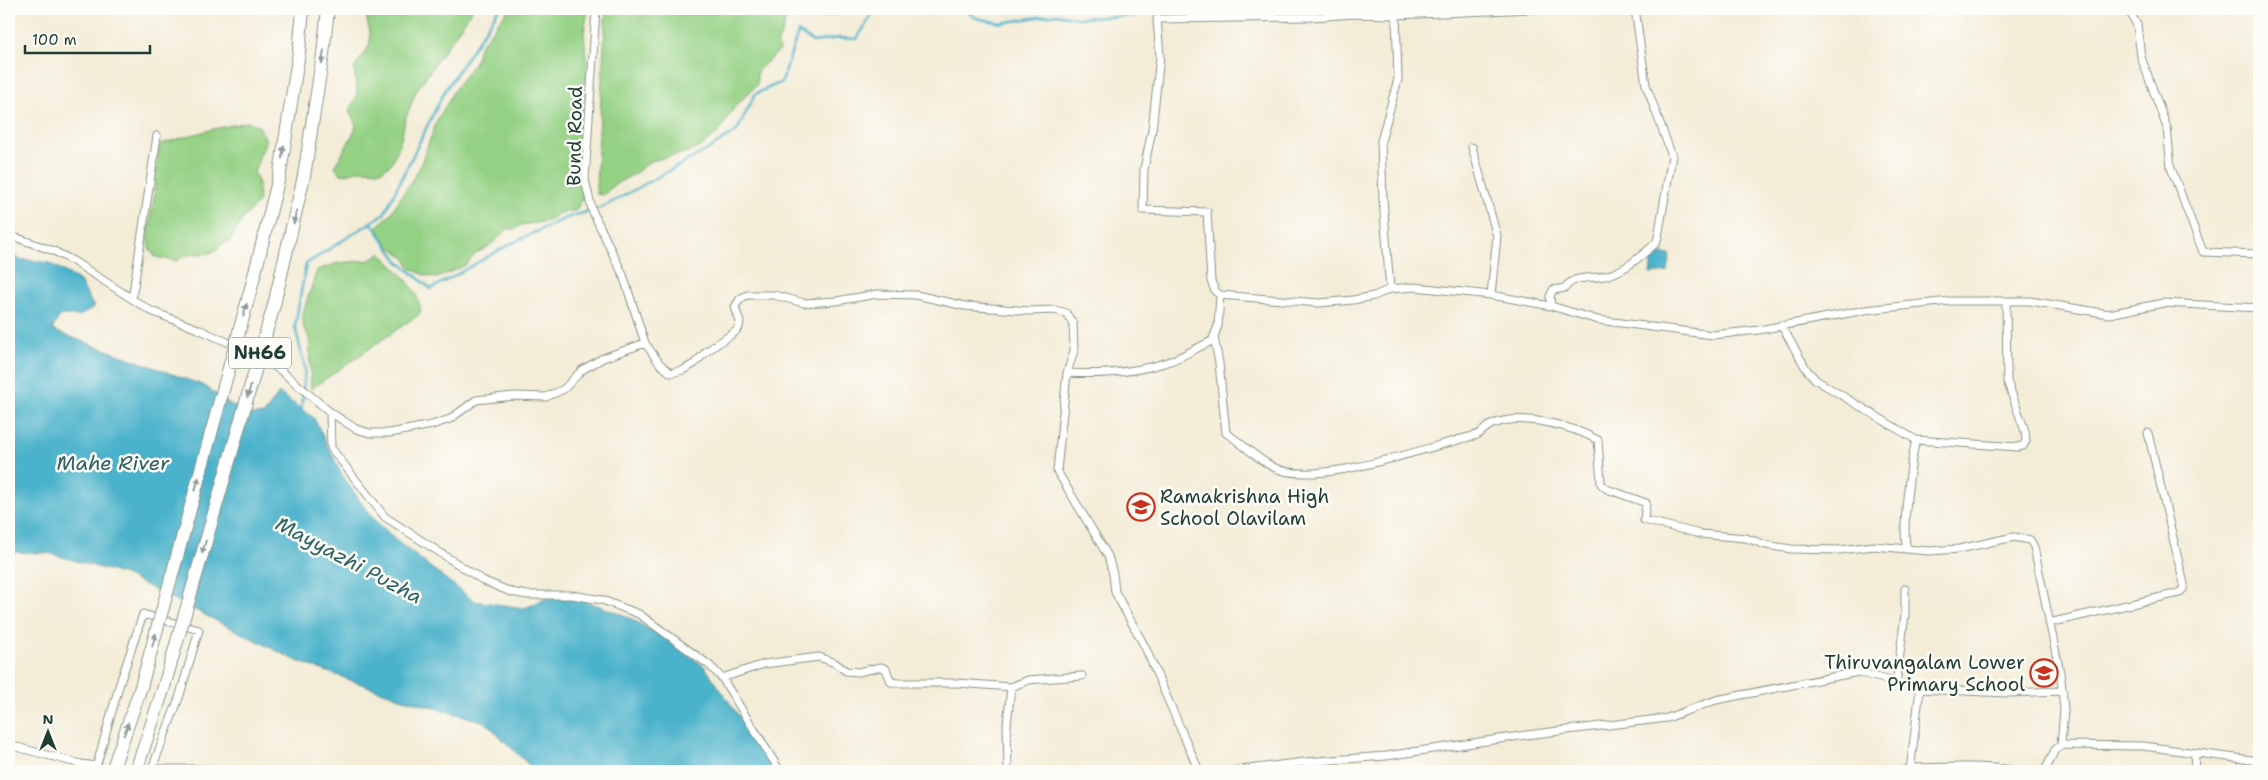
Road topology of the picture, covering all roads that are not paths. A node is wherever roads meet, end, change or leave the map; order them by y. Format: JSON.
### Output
{"nodes":[{"id":1,"x":303,"y":9,"type":"edge"},
{"id":2,"x":328,"y":9,"type":"edge"},
{"id":3,"x":596,"y":9,"type":"edge"},
{"id":4,"x":1533,"y":9,"type":"edge"},
{"id":5,"x":1635,"y":9,"type":"edge"},
{"id":6,"x":2128,"y":9,"type":"edge"},
{"id":7,"x":1396,"y":14,"type":"junction"},
{"id":8,"x":157,"y":136,"type":"dead end"},
{"id":9,"x":1472,"y":147,"type":"dead end"},
{"id":10,"x":9,"y":235,"type":"edge"},
{"id":11,"x":2259,"y":254,"type":"edge"},
{"id":12,"x":1390,"y":289,"type":"junction"},
{"id":13,"x":1220,"y":295,"type":"junction"},
{"id":14,"x":1491,"y":295,"type":"junction"},
{"id":15,"x":132,"y":299,"type":"junction"},
{"id":16,"x":2006,"y":301,"type":"junction"},
{"id":17,"x":1551,"y":306,"type":"junction"},
{"id":18,"x":2259,"y":308,"type":"edge"},
{"id":19,"x":1781,"y":325,"type":"junction"},
{"id":20,"x":1214,"y":336,"type":"junction"},
{"id":21,"x":645,"y":343,"type":"junction"},
{"id":22,"x":1067,"y":373,"type":"junction"},
{"id":23,"x":330,"y":412,"type":"junction"},
{"id":24,"x":2148,"y":433,"type":"dead end"},
{"id":25,"x":1916,"y":440,"type":"junction"},
{"id":26,"x":1907,"y":548,"type":"junction"},
{"id":27,"x":1905,"y":589,"type":"dead end"},
{"id":28,"x":2049,"y":622,"type":"junction"},
{"id":29,"x":1082,"y":676,"type":"dead end"},
{"id":30,"x":722,"y":678,"type":"junction"},
{"id":31,"x":1896,"y":684,"type":"junction"},
{"id":32,"x":1011,"y":687,"type":"junction"},
{"id":33,"x":1920,"y":689,"type":"junction"},
{"id":34,"x":2063,"y":691,"type":"junction"},
{"id":35,"x":9,"y":745,"type":"edge"},
{"id":36,"x":2061,"y":745,"type":"junction"},
{"id":37,"x":2194,"y":754,"type":"junction"},
{"id":38,"x":2259,"y":761,"type":"edge"},
{"id":39,"x":96,"y":769,"type":"edge"},
{"id":40,"x":112,"y":770,"type":"edge"},
{"id":41,"x":136,"y":770,"type":"edge"},
{"id":42,"x":152,"y":770,"type":"edge"},
{"id":43,"x":1910,"y":770,"type":"edge"},
{"id":44,"x":219,"y":771,"type":"edge"},
{"id":45,"x":780,"y":771,"type":"edge"},
{"id":46,"x":1008,"y":771,"type":"edge"},
{"id":47,"x":1199,"y":771,"type":"edge"},
{"id":48,"x":1232,"y":771,"type":"edge"},
{"id":49,"x":1902,"y":771,"type":"edge"},
{"id":50,"x":2020,"y":771,"type":"edge"},
{"id":51,"x":2045,"y":771,"type":"edge"},
{"id":52,"x":2194,"y":771,"type":"edge"}],
"edges":[{"from":40,"to":1,"type":"highway","number":"NH66","one_way":true,"bridge":true},
{"from":2,"to":41,"type":"highway","number":"NH66","one_way":true,"bridge":true},
{"from":3,"to":21,"type":"street","name":"Bund Road"},
{"from":4,"to":7,"type":"street"},
{"from":5,"to":17,"type":"street"},
{"from":6,"to":11,"type":"street"},
{"from":7,"to":12,"type":"street"},
{"from":7,"to":13,"type":"street"},
{"from":8,"to":15,"type":"street"},
{"from":9,"to":14,"type":"street"},
{"from":10,"to":15,"type":"street"},
{"from":12,"to":13,"type":"street"},
{"from":12,"to":14,"type":"street"},
{"from":13,"to":20,"type":"street"},
{"from":14,"to":17,"type":"street"},
{"from":15,"to":23,"type":"street"},
{"from":16,"to":18,"type":"street"},
{"from":16,"to":19,"type":"street"},
{"from":16,"to":25,"type":"street"},
{"from":17,"to":19,"type":"street"},
{"from":19,"to":25,"type":"street"},
{"from":20,"to":22,"type":"street"},
{"from":20,"to":26,"type":"street"},
{"from":21,"to":22,"type":"street","name":"Bund Road"},
{"from":21,"to":23,"type":"street"},
{"from":22,"to":47,"type":"street"},
{"from":23,"to":30,"type":"street"},
{"from":24,"to":28,"type":"street"},
{"from":25,"to":26,"type":"street"},
{"from":26,"to":28,"type":"street"},
{"from":27,"to":31,"type":"street"},
{"from":28,"to":34,"type":"street"},
{"from":29,"to":32,"type":"street"},
{"from":30,"to":32,"type":"street"},
{"from":30,"to":45,"type":"street"},
{"from":31,"to":33,"type":"street"},
{"from":31,"to":48,"type":"street"},
{"from":32,"to":46,"type":"street"},
{"from":33,"to":34,"type":"street"},
{"from":33,"to":43,"type":"street"},
{"from":34,"to":36,"type":"street"},
{"from":35,"to":39,"type":"street"},
{"from":36,"to":37,"type":"street"},
{"from":36,"to":51,"type":"street"},
{"from":37,"to":38,"type":"street"},
{"from":37,"to":52,"type":"street"},
{"from":39,"to":42,"type":"street"},
{"from":42,"to":44,"type":"street"},
{"from":43,"to":49,"type":"street"},
{"from":43,"to":50,"type":"street"}]}
